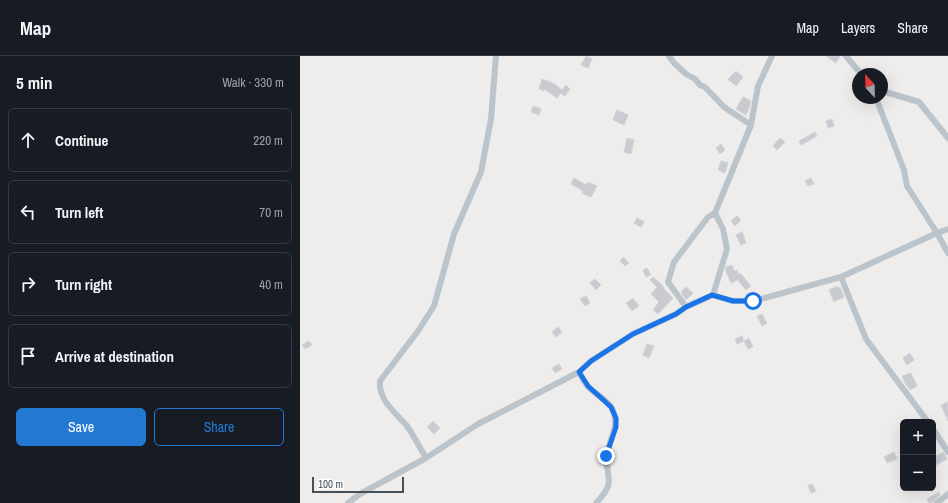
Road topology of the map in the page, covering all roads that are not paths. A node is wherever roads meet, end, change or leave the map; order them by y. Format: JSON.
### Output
{"nodes":[{"id":1,"x":496,"y":56,"type":"edge"},
{"id":2,"x":669,"y":56,"type":"edge"},
{"id":3,"x":772,"y":56,"type":"edge"},
{"id":4,"x":846,"y":56,"type":"edge"},
{"id":5,"x":856,"y":68,"type":"edge"},
{"id":6,"x":888,"y":93,"type":"edge"},
{"id":7,"x":878,"y":104,"type":"edge"},
{"id":8,"x":751,"y":125,"type":"junction"},
{"id":9,"x":948,"y":138,"type":"edge"},
{"id":10,"x":715,"y":213,"type":"junction"},
{"id":11,"x":948,"y":229,"type":"edge"},
{"id":12,"x":936,"y":233,"type":"junction"},
{"id":13,"x":948,"y":253,"type":"edge"},
{"id":14,"x":841,"y":277,"type":"junction"},
{"id":15,"x":712,"y":295,"type":"junction"},
{"id":16,"x":686,"y":307,"type":"junction"},
{"id":17,"x":579,"y":372,"type":"junction"},
{"id":18,"x":926,"y":419,"type":"edge"},
{"id":19,"x":936,"y":434,"type":"edge"},
{"id":20,"x":948,"y":452,"type":"edge"},
{"id":21,"x":426,"y":458,"type":"junction"},
{"id":22,"x":948,"y":494,"type":"edge"},
{"id":23,"x":348,"y":503,"type":"edge"},
{"id":24,"x":596,"y":503,"type":"edge"},
{"id":25,"x":937,"y":503,"type":"edge"}],
"edges":[{"from":1,"to":21,"type":"street"},
{"from":2,"to":8,"type":"street"},
{"from":3,"to":8,"type":"street"},
{"from":4,"to":5,"type":"street"},
{"from":6,"to":9,"type":"street"},
{"from":7,"to":12,"type":"street"},
{"from":8,"to":10,"type":"street"},
{"from":10,"to":15,"type":"street"},
{"from":10,"to":16,"type":"street"},
{"from":11,"to":12,"type":"street"},
{"from":12,"to":13,"type":"street"},
{"from":12,"to":14,"type":"street"},
{"from":14,"to":15,"type":"street"},
{"from":14,"to":18,"type":"street"},
{"from":15,"to":16,"type":"street"},
{"from":16,"to":17,"type":"street"},
{"from":17,"to":21,"type":"street"},
{"from":17,"to":24,"type":"street"},
{"from":19,"to":20,"type":"street"},
{"from":21,"to":23,"type":"street"},
{"from":22,"to":25,"type":"street"}]}
